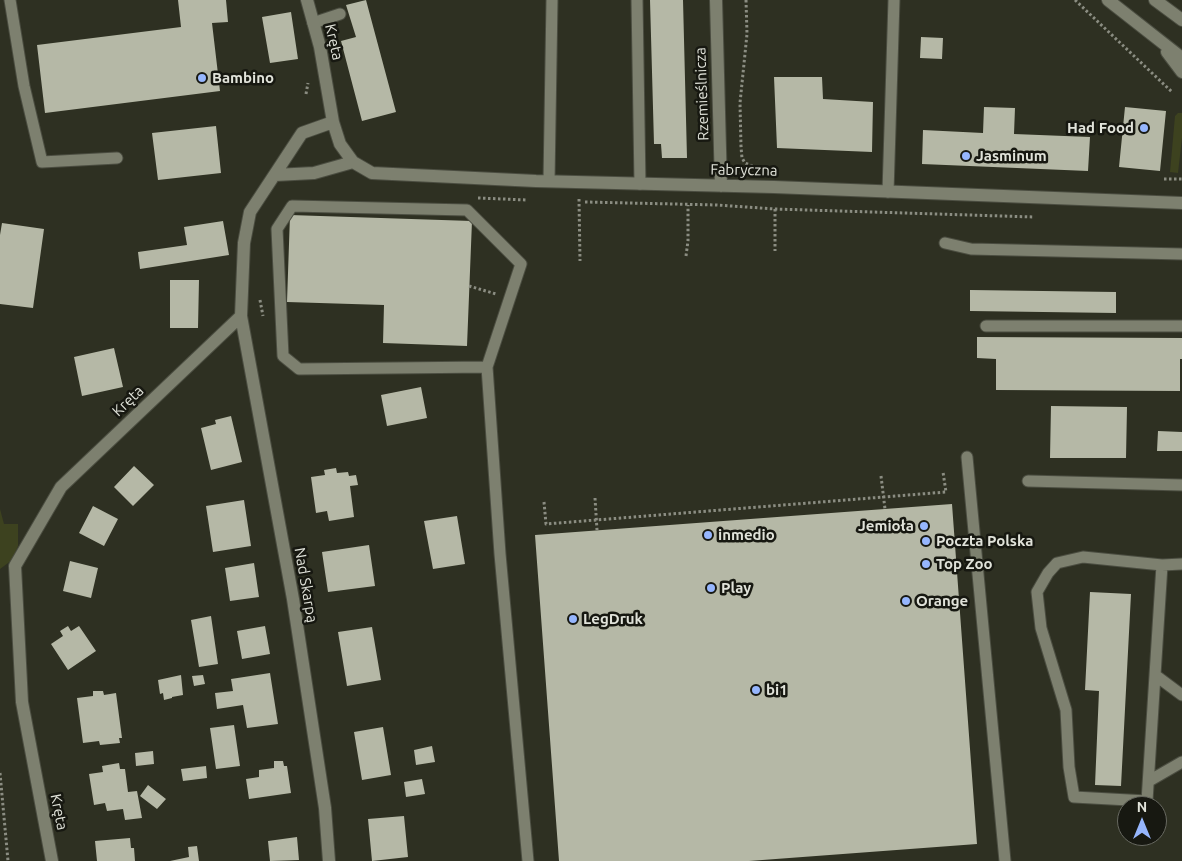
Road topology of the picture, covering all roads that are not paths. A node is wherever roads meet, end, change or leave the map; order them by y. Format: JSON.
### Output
{"nodes":[{"id":1,"x":10,"y":0,"type":"edge"},
{"id":2,"x":307,"y":0,"type":"edge"},
{"id":3,"x":552,"y":0,"type":"edge"},
{"id":4,"x":637,"y":0,"type":"edge"},
{"id":5,"x":716,"y":0,"type":"edge"},
{"id":6,"x":894,"y":0,"type":"edge"},
{"id":7,"x":1108,"y":0,"type":"edge"},
{"id":8,"x":1155,"y":0,"type":"edge"},
{"id":9,"x":340,"y":14,"type":"dead end"},
{"id":10,"x":1182,"y":20,"type":"edge"},
{"id":11,"x":313,"y":23,"type":"junction"},
{"id":12,"x":1158,"y":40,"type":"junction"},
{"id":13,"x":1182,"y":58,"type":"edge"},
{"id":14,"x":1182,"y":72,"type":"edge"},
{"id":15,"x":333,"y":122,"type":"junction"},
{"id":16,"x":116,"y":158,"type":"dead end"},
{"id":17,"x":353,"y":162,"type":"junction"},
{"id":18,"x":275,"y":176,"type":"junction"},
{"id":19,"x":549,"y":181,"type":"junction"},
{"id":20,"x":640,"y":184,"type":"junction"},
{"id":21,"x":721,"y":186,"type":"junction"},
{"id":22,"x":888,"y":192,"type":"junction"},
{"id":23,"x":1182,"y":203,"type":"edge"},
{"id":24,"x":944,"y":243,"type":"dead end"},
{"id":25,"x":1182,"y":254,"type":"edge"},
{"id":26,"x":241,"y":316,"type":"junction"},
{"id":27,"x":986,"y":326,"type":"dead end"},
{"id":28,"x":1182,"y":326,"type":"edge"},
{"id":29,"x":487,"y":367,"type":"junction"},
{"id":30,"x":967,"y":457,"type":"dead end"},
{"id":31,"x":1028,"y":481,"type":"dead end"},
{"id":32,"x":1182,"y":485,"type":"edge"},
{"id":33,"x":1182,"y":564,"type":"edge"},
{"id":34,"x":1162,"y":565,"type":"junction"},
{"id":35,"x":1155,"y":675,"type":"junction"},
{"id":36,"x":1182,"y":695,"type":"edge"},
{"id":37,"x":1182,"y":762,"type":"edge"},
{"id":38,"x":1148,"y":781,"type":"junction"},
{"id":39,"x":52,"y":861,"type":"edge"},
{"id":40,"x":329,"y":861,"type":"edge"},
{"id":41,"x":528,"y":861,"type":"edge"},
{"id":42,"x":1005,"y":861,"type":"edge"}],
"edges":[{"from":1,"to":16,"type":"lane"},
{"from":2,"to":11,"type":"street","name":"Kręta"},
{"from":3,"to":19,"type":"lane"},
{"from":4,"to":20,"type":"lane"},
{"from":5,"to":21,"type":"street","name":"Rzemieślnicza"},
{"from":6,"to":22,"type":"lane"},
{"from":7,"to":12,"type":"street"},
{"from":8,"to":10,"type":"street"},
{"from":9,"to":11,"type":"lane"},
{"from":11,"to":15,"type":"street","name":"Kręta"},
{"from":12,"to":13,"type":"street"},
{"from":12,"to":14,"type":"street"},
{"from":15,"to":17,"type":"street","name":"Fabryczna"},
{"from":15,"to":18,"type":"street"},
{"from":17,"to":18,"type":"street"},
{"from":17,"to":19,"type":"street","name":"Fabryczna"},
{"from":18,"to":26,"type":"street"},
{"from":19,"to":20,"type":"street","name":"Fabryczna"},
{"from":20,"to":21,"type":"street","name":"Fabryczna"},
{"from":21,"to":22,"type":"street","name":"Fabryczna"},
{"from":22,"to":23,"type":"street","name":"Fabryczna"},
{"from":24,"to":25,"type":"lane"},
{"from":26,"to":39,"type":"street","name":"Kręta"},
{"from":26,"to":40,"type":"street","name":"Nad Skarpą"},
{"from":27,"to":28,"type":"lane"},
{"from":29,"to":29,"type":"lane"},
{"from":29,"to":41,"type":"lane"},
{"from":30,"to":42,"type":"lane"},
{"from":31,"to":32,"type":"lane"},
{"from":33,"to":34,"type":"lane"},
{"from":34,"to":35,"type":"lane"},
{"from":34,"to":38,"type":"lane"},
{"from":35,"to":36,"type":"lane"},
{"from":35,"to":38,"type":"lane"},
{"from":37,"to":38,"type":"lane"}]}
